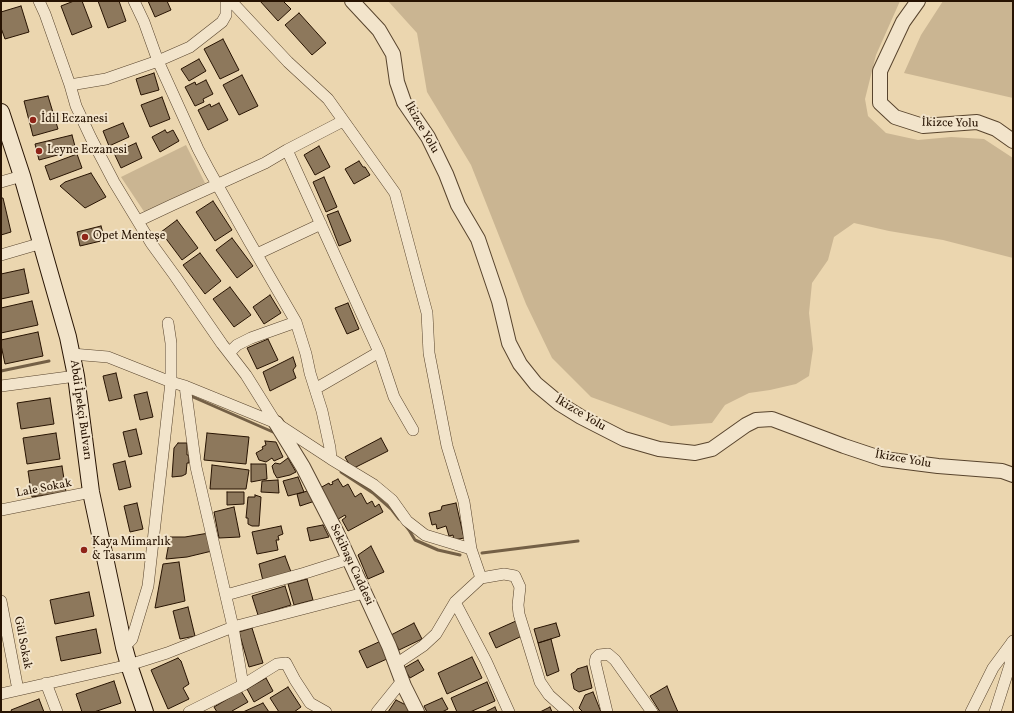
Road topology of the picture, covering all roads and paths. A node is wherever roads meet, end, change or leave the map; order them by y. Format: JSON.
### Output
{"nodes":[{"id":1,"x":39,"y":1,"type":"edge"},
{"id":2,"x":134,"y":1,"type":"edge"},
{"id":3,"x":226,"y":1,"type":"edge"},
{"id":4,"x":231,"y":1,"type":"edge"},
{"id":5,"x":352,"y":1,"type":"edge"},
{"id":6,"x":918,"y":1,"type":"edge"},
{"id":7,"x":158,"y":61,"type":"junction"},
{"id":8,"x":70,"y":85,"type":"junction"},
{"id":9,"x":1,"y":112,"type":"edge"},
{"id":10,"x":343,"y":121,"type":"junction"},
{"id":11,"x":1013,"y":141,"type":"edge"},
{"id":12,"x":287,"y":150,"type":"junction"},
{"id":13,"x":22,"y":176,"type":"junction"},
{"id":14,"x":1,"y":182,"type":"edge"},
{"id":15,"x":217,"y":184,"type":"junction"},
{"id":16,"x":138,"y":221,"type":"junction"},
{"id":17,"x":321,"y":224,"type":"junction"},
{"id":18,"x":42,"y":243,"type":"junction"},
{"id":19,"x":257,"y":254,"type":"junction"},
{"id":20,"x":1,"y":255,"type":"edge"},
{"id":21,"x":296,"y":322,"type":"junction"},
{"id":22,"x":168,"y":323,"type":"dead end"},
{"id":23,"x":229,"y":352,"type":"junction"},
{"id":24,"x":379,"y":352,"type":"junction"},
{"id":25,"x":72,"y":354,"type":"junction"},
{"id":26,"x":76,"y":376,"type":"junction"},
{"id":27,"x":171,"y":382,"type":"junction"},
{"id":28,"x":1,"y":386,"type":"edge"},
{"id":29,"x":185,"y":386,"type":"junction"},
{"id":30,"x":315,"y":389,"type":"junction"},
{"id":31,"x":276,"y":423,"type":"junction"},
{"id":32,"x":413,"y":430,"type":"dead end"},
{"id":33,"x":331,"y":459,"type":"junction"},
{"id":34,"x":1013,"y":475,"type":"edge"},
{"id":35,"x":91,"y":492,"type":"junction"},
{"id":36,"x":1,"y":510,"type":"edge"},
{"id":37,"x":471,"y":549,"type":"junction"},
{"id":38,"x":349,"y":559,"type":"junction"},
{"id":39,"x":481,"y":578,"type":"junction"},
{"id":40,"x":364,"y":593,"type":"junction"},
{"id":41,"x":226,"y":595,"type":"junction"},
{"id":42,"x":1,"y":601,"type":"edge"},
{"id":43,"x":455,"y":602,"type":"junction"},
{"id":44,"x":233,"y":627,"type":"junction"},
{"id":45,"x":1012,"y":641,"type":"edge"},
{"id":46,"x":124,"y":647,"type":"junction"},
{"id":47,"x":396,"y":664,"type":"junction"},
{"id":48,"x":129,"y":665,"type":"junction"},
{"id":49,"x":402,"y":681,"type":"junction"},
{"id":50,"x":46,"y":684,"type":"junction"},
{"id":51,"x":243,"y":685,"type":"junction"},
{"id":52,"x":18,"y":690,"type":"junction"},
{"id":53,"x":1,"y":694,"type":"edge"},
{"id":54,"x":57,"y":712,"type":"edge"},
{"id":55,"x":145,"y":712,"type":"edge"},
{"id":56,"x":189,"y":712,"type":"edge"},
{"id":57,"x":326,"y":712,"type":"edge"},
{"id":58,"x":377,"y":712,"type":"edge"},
{"id":59,"x":417,"y":712,"type":"edge"},
{"id":60,"x":509,"y":712,"type":"edge"},
{"id":61,"x":568,"y":712,"type":"edge"},
{"id":62,"x":607,"y":712,"type":"edge"},
{"id":63,"x":652,"y":712,"type":"edge"},
{"id":64,"x":971,"y":712,"type":"edge"},
{"id":65,"x":995,"y":712,"type":"edge"}],
"edges":[{"from":1,"to":8,"type":"street"},
{"from":2,"to":7,"type":"street"},
{"from":3,"to":7,"type":"street"},
{"from":4,"to":10,"type":"street"},
{"from":5,"to":34,"type":"street","name":"İkizce Yolu"},
{"from":6,"to":11,"type":"street","name":"İkizce Yolu"},
{"from":7,"to":8,"type":"street"},
{"from":7,"to":15,"type":"street"},
{"from":8,"to":16,"type":"street"},
{"from":9,"to":13,"type":"main road","name":"Abdi İpekçi Bulvarı"},
{"from":10,"to":12,"type":"street"},
{"from":10,"to":37,"type":"street"},
{"from":12,"to":15,"type":"street"},
{"from":12,"to":17,"type":"street"},
{"from":13,"to":14,"type":"street"},
{"from":13,"to":18,"type":"main road","name":"Abdi İpekçi Bulvarı"},
{"from":15,"to":16,"type":"street"},
{"from":15,"to":19,"type":"street"},
{"from":16,"to":23,"type":"street"},
{"from":17,"to":19,"type":"street"},
{"from":17,"to":24,"type":"street"},
{"from":18,"to":20,"type":"street"},
{"from":18,"to":25,"type":"main road","name":"Abdi İpekçi Bulvarı"},
{"from":19,"to":21,"type":"street"},
{"from":21,"to":23,"type":"street"},
{"from":21,"to":30,"type":"street"},
{"from":22,"to":27,"type":"street"},
{"from":23,"to":31,"type":"street"},
{"from":24,"to":30,"type":"street"},
{"from":24,"to":32,"type":"street"},
{"from":25,"to":26,"type":"main road","name":"Abdi İpekçi Bulvarı"},
{"from":25,"to":27,"type":"street"},
{"from":26,"to":28,"type":"street"},
{"from":26,"to":35,"type":"main road","name":"Abdi İpekçi Bulvarı"},
{"from":27,"to":29,"type":"street"},
{"from":27,"to":46,"type":"street"},
{"from":29,"to":31,"type":"street"},
{"from":29,"to":41,"type":"street"},
{"from":30,"to":33,"type":"street"},
{"from":31,"to":33,"type":"street"},
{"from":31,"to":38,"type":"street","name":"Sekibaşı Caddesi"},
{"from":33,"to":37,"type":"street"},
{"from":35,"to":36,"type":"street","name":"Lale Sokak"},
{"from":35,"to":46,"type":"main road","name":"Abdi İpekçi Bulvarı"},
{"from":37,"to":39,"type":"street"},
{"from":38,"to":40,"type":"street","name":"Sekibaşı Caddesi"},
{"from":38,"to":41,"type":"street"},
{"from":39,"to":43,"type":"street"},
{"from":39,"to":61,"type":"street"},
{"from":40,"to":44,"type":"street"},
{"from":40,"to":47,"type":"street","name":"Sekibaşı Caddesi"},
{"from":41,"to":44,"type":"street"},
{"from":42,"to":52,"type":"street","name":"Gül Sokak"},
{"from":43,"to":47,"type":"street"},
{"from":43,"to":60,"type":"street"},
{"from":44,"to":48,"type":"street"},
{"from":44,"to":51,"type":"street"},
{"from":45,"to":64,"type":"street"},
{"from":45,"to":65,"type":"street"},
{"from":46,"to":48,"type":"main road","name":"Abdi İpekçi Bulvarı"},
{"from":47,"to":49,"type":"street","name":"Sekibaşı Caddesi"},
{"from":48,"to":50,"type":"street"},
{"from":48,"to":55,"type":"main road","name":"Abdi İpekçi Bulvarı"},
{"from":49,"to":58,"type":"street"},
{"from":49,"to":59,"type":"street","name":"Sekibaşı Caddesi"},
{"from":50,"to":52,"type":"street"},
{"from":50,"to":54,"type":"street"},
{"from":51,"to":56,"type":"street"},
{"from":51,"to":57,"type":"street"},
{"from":52,"to":53,"type":"street"},
{"from":62,"to":63,"type":"street"}]}
